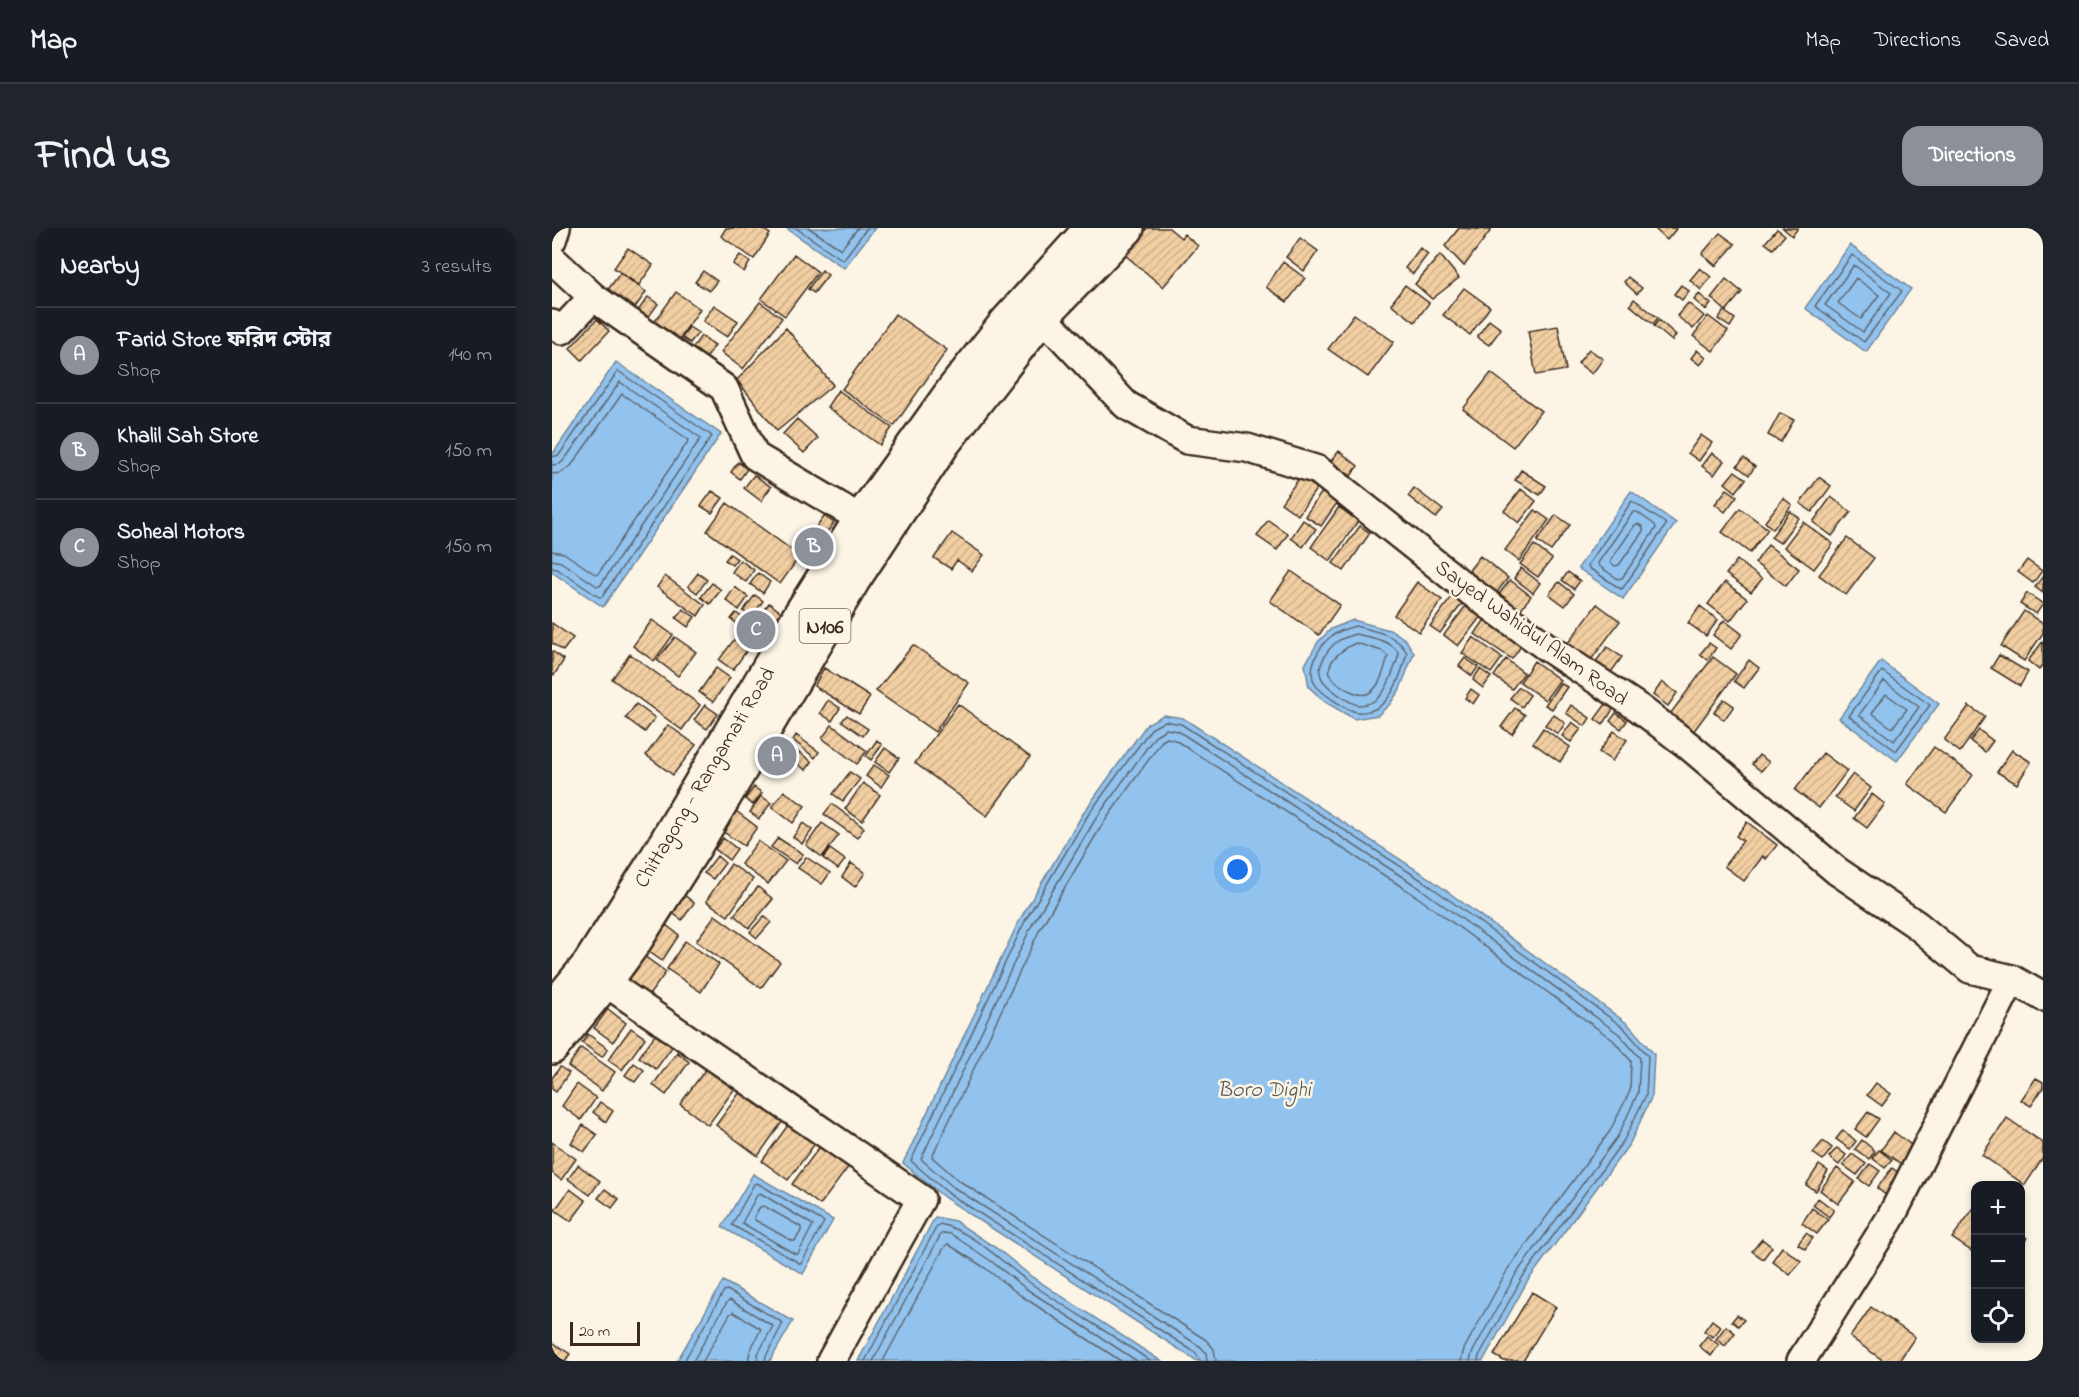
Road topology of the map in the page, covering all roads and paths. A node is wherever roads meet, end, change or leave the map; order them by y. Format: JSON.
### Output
{"nodes":[{"id":1,"x":556,"y":228,"type":"edge"},
{"id":2,"x":1092,"y":228,"type":"edge"},
{"id":3,"x":1127,"y":228,"type":"edge"},
{"id":4,"x":552,"y":240,"type":"edge"},
{"id":5,"x":552,"y":259,"type":"edge"},
{"id":6,"x":593,"y":297,"type":"junction"},
{"id":7,"x":1042,"y":316,"type":"junction"},
{"id":8,"x":552,"y":324,"type":"edge"},
{"id":9,"x":861,"y":519,"type":"junction"},
{"id":10,"x":2012,"y":979,"type":"junction"},
{"id":11,"x":605,"y":982,"type":"junction"},
{"id":12,"x":2043,"y":997,"type":"edge"},
{"id":13,"x":552,"y":1010,"type":"edge"},
{"id":14,"x":552,"y":1047,"type":"edge"},
{"id":15,"x":831,"y":1361,"type":"edge"},
{"id":16,"x":1801,"y":1361,"type":"edge"}],
"edges":[{"from":1,"to":4,"type":"street"},
{"from":2,"to":9,"type":"highway","name":"Chittagong - Rangamati Road","number":"N106"},
{"from":3,"to":7,"type":"highway","name":"Chittagong - Rangamati Road","number":"N106"},
{"from":5,"to":6,"type":"street"},
{"from":6,"to":8,"type":"street"},
{"from":6,"to":9,"type":"street"},
{"from":7,"to":10,"type":"street","name":"Sayed Wahidul Alam Road"},
{"from":7,"to":11,"type":"highway","name":"Chittagong - Rangamati Road","number":"N106"},
{"from":9,"to":13,"type":"highway","name":"Chittagong - Rangamati Road","number":"N106"},
{"from":10,"to":12,"type":"street","name":"Sayed Wahidul Alam Road"},
{"from":10,"to":16,"type":"street"},
{"from":11,"to":14,"type":"highway","name":"Chittagong - Rangamati Road","number":"N106"},
{"from":11,"to":15,"type":"street"}]}
